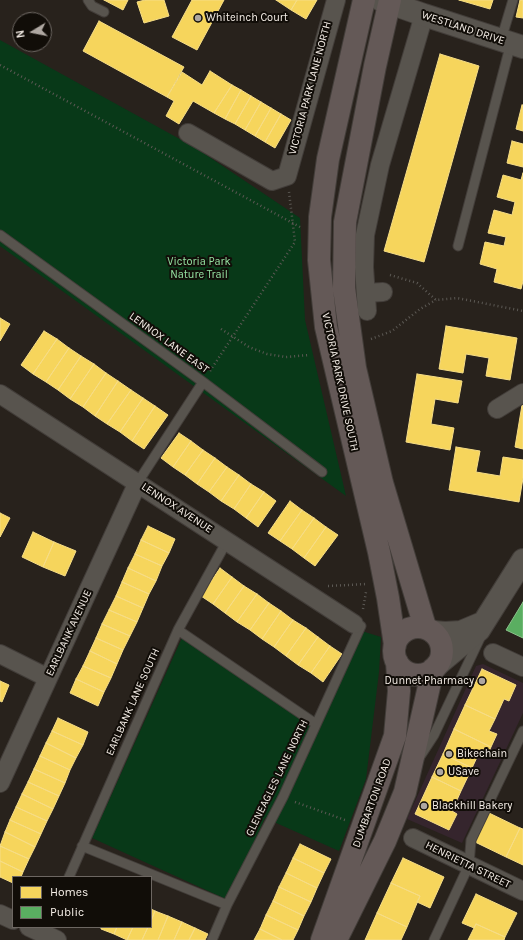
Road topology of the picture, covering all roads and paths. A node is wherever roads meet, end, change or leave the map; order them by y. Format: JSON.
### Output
{"nodes":[{"id":1,"x":88,"y":0,"type":"edge"},
{"id":2,"x":336,"y":0,"type":"edge"},
{"id":3,"x":364,"y":0,"type":"edge"},
{"id":4,"x":512,"y":0,"type":"edge"},
{"id":5,"x":387,"y":1,"type":"edge"},
{"id":6,"x":104,"y":12,"type":"dead end"},
{"id":7,"x":424,"y":16,"type":"junction"},
{"id":8,"x":512,"y":43,"type":"edge"},
{"id":9,"x":0,"y":64,"type":"edge"},
{"id":10,"x":188,"y":133,"type":"dead end"},
{"id":11,"x":286,"y":176,"type":"junction"},
{"id":12,"x":293,"y":222,"type":"junction"},
{"id":13,"x":0,"y":235,"type":"edge"},
{"id":14,"x":458,"y":246,"type":"dead end"},
{"id":15,"x":364,"y":267,"type":"junction"},
{"id":16,"x":372,"y":299,"type":"dead end"},
{"id":17,"x":436,"y":300,"type":"junction"},
{"id":18,"x":523,"y":311,"type":"edge"},
{"id":19,"x":221,"y":329,"type":"dead end"},
{"id":20,"x":233,"y":337,"type":"junction"},
{"id":21,"x":367,"y":340,"type":"dead end"},
{"id":22,"x":309,"y":355,"type":"dead end"},
{"id":23,"x":203,"y":382,"type":"junction"},
{"id":24,"x":523,"y":393,"type":"edge"},
{"id":25,"x":0,"y":394,"type":"edge"},
{"id":26,"x":498,"y":409,"type":"dead end"},
{"id":27,"x":322,"y":472,"type":"dead end"},
{"id":28,"x":138,"y":482,"type":"junction"},
{"id":29,"x":227,"y":541,"type":"junction"},
{"id":30,"x":523,"y":560,"type":"edge"},
{"id":31,"x":307,"y":594,"type":"junction"},
{"id":32,"x":490,"y":614,"type":"junction"},
{"id":33,"x":357,"y":625,"type":"junction"},
{"id":34,"x":178,"y":630,"type":"junction"},
{"id":35,"x":429,"y":630,"type":"junction"},
{"id":36,"x":493,"y":653,"type":"dead end"},
{"id":37,"x":0,"y":654,"type":"edge"},
{"id":38,"x":396,"y":654,"type":"junction"},
{"id":39,"x":435,"y":667,"type":"junction"},
{"id":40,"x":523,"y":667,"type":"edge"},
{"id":41,"x":48,"y":678,"type":"junction"},
{"id":42,"x":316,"y":724,"type":"junction"},
{"id":43,"x":523,"y":731,"type":"edge"},
{"id":44,"x":412,"y":767,"type":"junction"},
{"id":45,"x":0,"y":783,"type":"edge"},
{"id":46,"x":283,"y":797,"type":"junction"},
{"id":47,"x":349,"y":822,"type":"dead end"},
{"id":48,"x":413,"y":838,"type":"dead end"},
{"id":49,"x":82,"y":846,"type":"junction"},
{"id":50,"x":469,"y":865,"type":"junction"},
{"id":51,"x":69,"y":876,"type":"edge"},
{"id":52,"x":523,"y":891,"type":"edge"},
{"id":53,"x":227,"y":905,"type":"junction"},
{"id":54,"x":0,"y":914,"type":"edge"},
{"id":55,"x":12,"y":920,"type":"edge"},
{"id":56,"x":212,"y":940,"type":"edge"},
{"id":57,"x":322,"y":940,"type":"edge"},
{"id":58,"x":336,"y":940,"type":"edge"},
{"id":59,"x":434,"y":940,"type":"edge"}],
"edges":[{"from":1,"to":6,"type":"lane"},
{"from":2,"to":11,"type":"street","name":"VICTORIA PARK LANE NORTH"},
{"from":3,"to":38,"type":"main road","name":"VICTORIA PARK DRIVE SOUTH"},
{"from":4,"to":8,"type":"lane"},
{"from":5,"to":7,"type":"street","name":"WESTLAND DRIVE"},
{"from":5,"to":35,"type":"main road","name":"VICTORIA PARK DRIVE SOUTH"},
{"from":7,"to":8,"type":"street","name":"WESTLAND DRIVE"},
{"from":7,"to":15,"type":"street"},
{"from":8,"to":14,"type":"lane"},
{"from":9,"to":12,"type":"path"},
{"from":10,"to":11,"type":"street"},
{"from":11,"to":12,"type":"path"},
{"from":12,"to":20,"type":"path"},
{"from":13,"to":23,"type":"lane","name":"LENNOX LANE EAST"},
{"from":15,"to":16,"type":"street"},
{"from":15,"to":17,"type":"path"},
{"from":17,"to":18,"type":"path"},
{"from":17,"to":21,"type":"path"},
{"from":19,"to":20,"type":"path"},
{"from":20,"to":22,"type":"path"},
{"from":20,"to":23,"type":"path"},
{"from":23,"to":27,"type":"lane","name":"LENNOX LANE EAST"},
{"from":23,"to":28,"type":"lane"},
{"from":24,"to":26,"type":"street"},
{"from":25,"to":28,"type":"street","name":"LENNOX AVENUE"},
{"from":28,"to":29,"type":"street","name":"LENNOX AVENUE"},
{"from":28,"to":41,"type":"street","name":"EARLBANK AVENUE"},
{"from":29,"to":31,"type":"street","name":"LENNOX AVENUE"},
{"from":29,"to":34,"type":"lane","name":"EARLBANK LANE SOUTH"},
{"from":30,"to":32,"type":"street"},
{"from":31,"to":33,"type":"street","name":"LENNOX AVENUE"},
{"from":31,"to":33,"type":"path"},
{"from":32,"to":35,"type":"street"},
{"from":32,"to":39,"type":"street"},
{"from":32,"to":44,"type":"lane"},
{"from":33,"to":42,"type":"lane","name":"GLENEAGLES LANE NORTH"},
{"from":34,"to":42,"type":"lane"},
{"from":34,"to":49,"type":"lane","name":"EARLBANK LANE SOUTH"},
{"from":35,"to":38,"type":"main road"},
{"from":35,"to":39,"type":"main road"},
{"from":36,"to":40,"type":"street"},
{"from":37,"to":41,"type":"street"},
{"from":38,"to":39,"type":"main road"},
{"from":38,"to":57,"type":"main road","name":"DUMBARTON ROAD"},
{"from":39,"to":44,"type":"main road"},
{"from":41,"to":45,"type":"street","name":"EARLBANK AVENUE"},
{"from":42,"to":46,"type":"lane","name":"GLENEAGLES LANE NORTH"},
{"from":43,"to":50,"type":"lane"},
{"from":44,"to":58,"type":"main road"},
{"from":46,"to":47,"type":"path"},
{"from":46,"to":53,"type":"lane","name":"GLENEAGLES LANE NORTH"},
{"from":48,"to":50,"type":"street","name":"HENRIETTA STREET"},
{"from":49,"to":51,"type":"lane","name":"EARLBANK LANE SOUTH"},
{"from":49,"to":53,"type":"lane"},
{"from":50,"to":52,"type":"street","name":"HENRIETTA STREET"},
{"from":50,"to":59,"type":"lane"},
{"from":53,"to":56,"type":"lane","name":"GLENEAGLES LANE NORTH"},
{"from":54,"to":55,"type":"street"}]}
